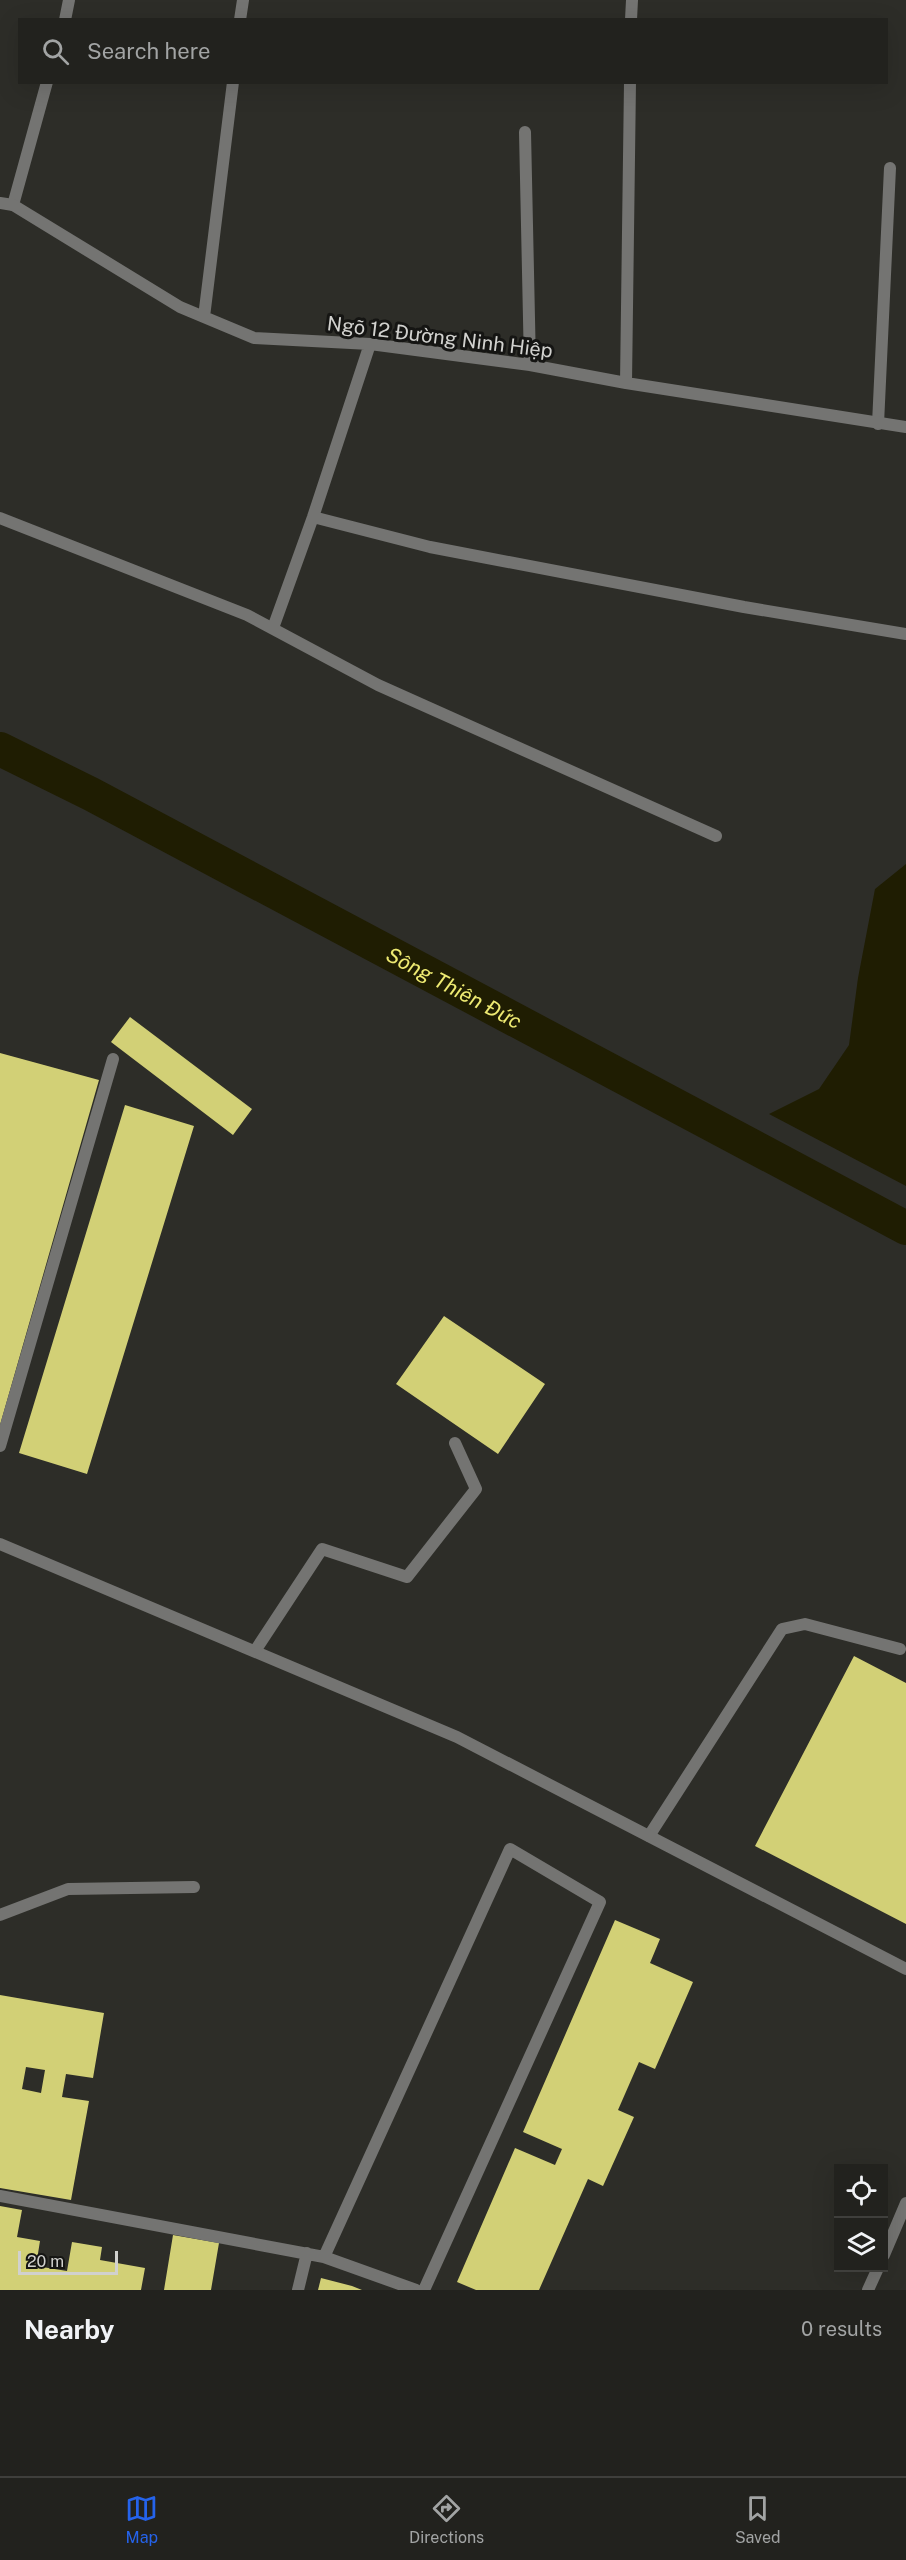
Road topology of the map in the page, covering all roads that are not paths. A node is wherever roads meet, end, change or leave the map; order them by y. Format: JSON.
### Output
{"nodes":[{"id":1,"x":69,"y":0,"type":"edge"},
{"id":2,"x":243,"y":0,"type":"edge"},
{"id":3,"x":632,"y":0,"type":"edge"},
{"id":4,"x":65,"y":18,"type":"edge"},
{"id":5,"x":240,"y":18,"type":"edge"},
{"id":6,"x":631,"y":18,"type":"edge"},
{"id":7,"x":46,"y":84,"type":"edge"},
{"id":8,"x":233,"y":84,"type":"edge"},
{"id":9,"x":630,"y":84,"type":"edge"},
{"id":10,"x":525,"y":132,"type":"dead end"},
{"id":11,"x":890,"y":168,"type":"dead end"},
{"id":12,"x":0,"y":202,"type":"edge"},
{"id":13,"x":13,"y":205,"type":"junction"},
{"id":14,"x":204,"y":317,"type":"junction"},
{"id":15,"x":370,"y":344,"type":"junction"},
{"id":16,"x":530,"y":365,"type":"junction"},
{"id":17,"x":626,"y":383,"type":"junction"},
{"id":18,"x":878,"y":424,"type":"junction"},
{"id":19,"x":906,"y":427,"type":"edge"},
{"id":20,"x":313,"y":517,"type":"junction"},
{"id":21,"x":0,"y":518,"type":"edge"},
{"id":22,"x":273,"y":628,"type":"junction"},
{"id":23,"x":906,"y":634,"type":"edge"},
{"id":24,"x":716,"y":836,"type":"dead end"},
{"id":25,"x":113,"y":1059,"type":"dead end"},
{"id":26,"x":455,"y":1443,"type":"dead end"},
{"id":27,"x":0,"y":1446,"type":"edge"},
{"id":28,"x":0,"y":1544,"type":"edge"},
{"id":29,"x":900,"y":1649,"type":"dead end"},
{"id":30,"x":255,"y":1651,"type":"junction"},
{"id":31,"x":649,"y":1836,"type":"junction"},
{"id":32,"x":194,"y":1887,"type":"dead end"},
{"id":33,"x":0,"y":1916,"type":"edge"},
{"id":34,"x":906,"y":1969,"type":"edge"},
{"id":35,"x":0,"y":2196,"type":"edge"},
{"id":36,"x":906,"y":2203,"type":"edge"},
{"id":37,"x":888,"y":2246,"type":"edge"},
{"id":38,"x":307,"y":2253,"type":"junction"},
{"id":39,"x":324,"y":2257,"type":"junction"},
{"id":40,"x":876,"y":2272,"type":"edge"},
{"id":41,"x":298,"y":2290,"type":"edge"},
{"id":42,"x":416,"y":2290,"type":"edge"},
{"id":43,"x":424,"y":2290,"type":"edge"},
{"id":44,"x":868,"y":2290,"type":"edge"}],
"edges":[{"from":1,"to":4,"type":"street"},
{"from":2,"to":5,"type":"street"},
{"from":3,"to":6,"type":"street"},
{"from":7,"to":13,"type":"street"},
{"from":8,"to":14,"type":"street"},
{"from":9,"to":17,"type":"street"},
{"from":10,"to":16,"type":"street"},
{"from":11,"to":18,"type":"street"},
{"from":12,"to":13,"type":"street","name":"Ngõ 12 Đường Ninh Hiệp"},
{"from":13,"to":14,"type":"street","name":"Ngõ 12 Đường Ninh Hiệp"},
{"from":14,"to":15,"type":"street","name":"Ngõ 12 Đường Ninh Hiệp"},
{"from":15,"to":16,"type":"street","name":"Ngõ 12 Đường Ninh Hiệp"},
{"from":15,"to":20,"type":"street"},
{"from":16,"to":17,"type":"street","name":"Ngõ 12 Đường Ninh Hiệp"},
{"from":17,"to":18,"type":"street","name":"Ngõ 12 Đường Ninh Hiệp"},
{"from":18,"to":19,"type":"street","name":"Ngõ 12 Đường Ninh Hiệp"},
{"from":20,"to":22,"type":"street"},
{"from":20,"to":23,"type":"street"},
{"from":21,"to":22,"type":"street"},
{"from":22,"to":24,"type":"street"},
{"from":25,"to":27,"type":"street"},
{"from":26,"to":30,"type":"street"},
{"from":28,"to":30,"type":"street"},
{"from":29,"to":31,"type":"street"},
{"from":30,"to":31,"type":"street"},
{"from":31,"to":34,"type":"street"},
{"from":32,"to":33,"type":"street"},
{"from":35,"to":38,"type":"street"},
{"from":36,"to":37,"type":"street"},
{"from":38,"to":39,"type":"street"},
{"from":38,"to":41,"type":"street"},
{"from":39,"to":42,"type":"street"},
{"from":39,"to":43,"type":"street"},
{"from":40,"to":44,"type":"street"}]}
